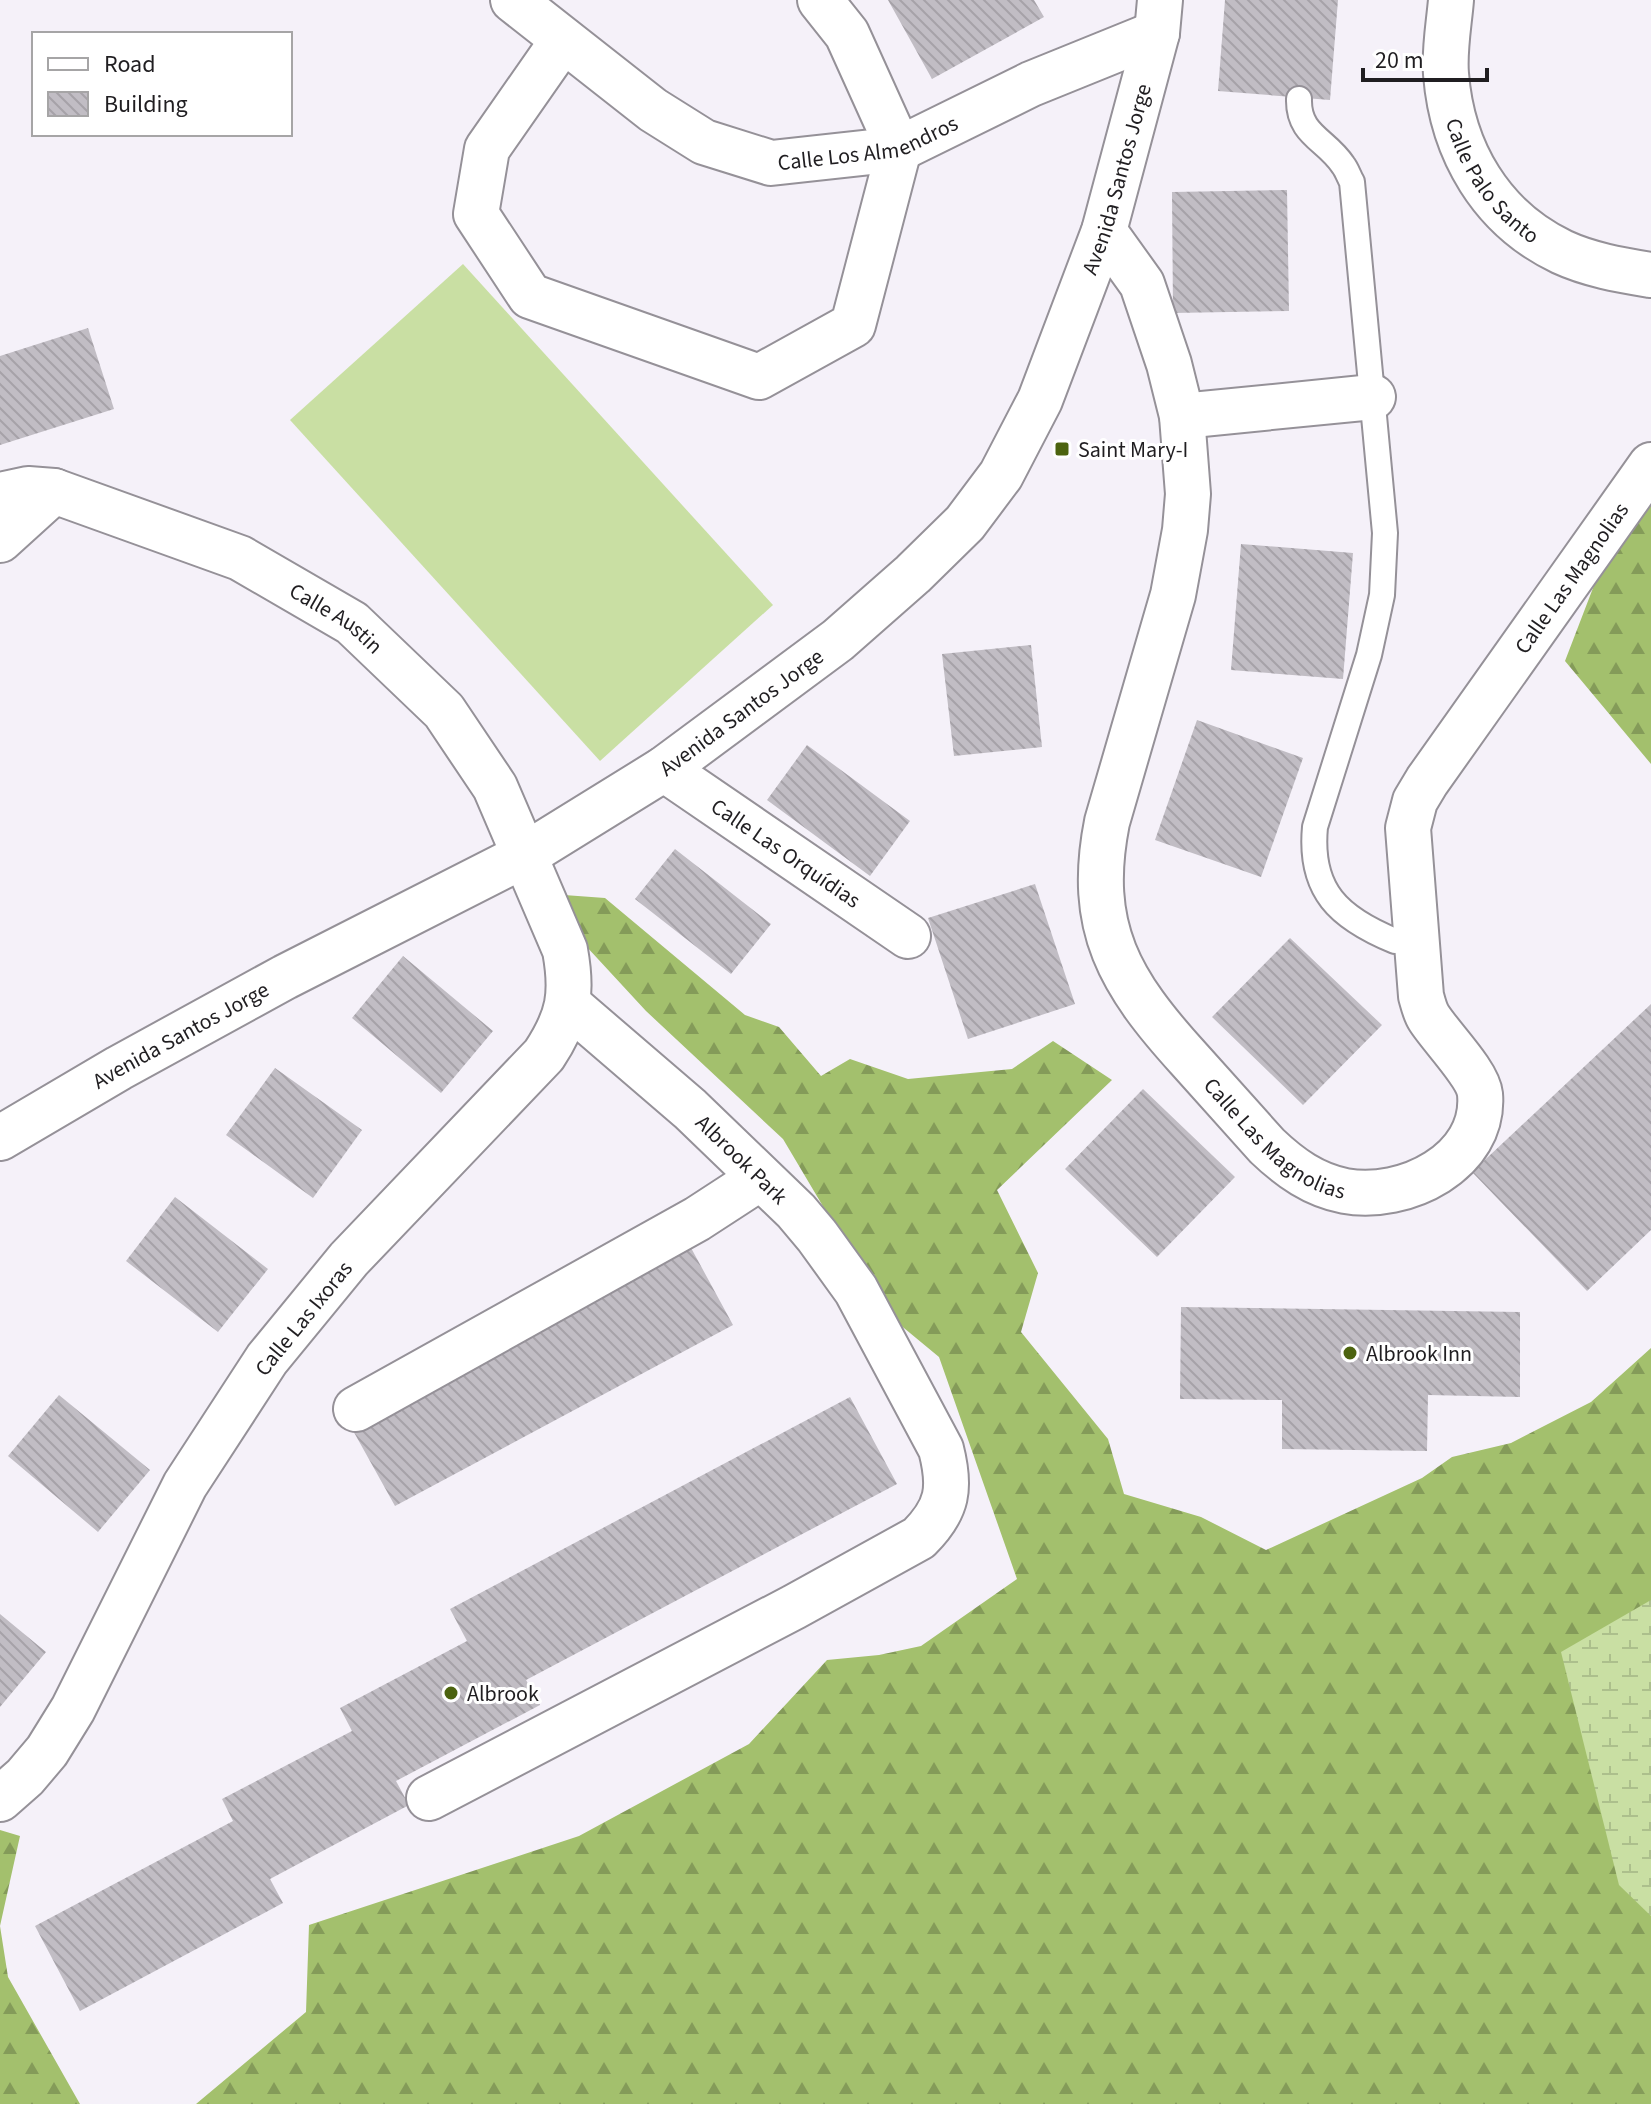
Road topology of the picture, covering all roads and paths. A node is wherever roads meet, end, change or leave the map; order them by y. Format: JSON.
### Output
{"nodes":[{"id":1,"x":513,"y":0,"type":"edge"},
{"id":2,"x":820,"y":0,"type":"edge"},
{"id":3,"x":1451,"y":0,"type":"edge"},
{"id":4,"x":1158,"y":17,"type":"edge"},
{"id":5,"x":563,"y":40,"type":"junction"},
{"id":6,"x":1299,"y":99,"type":"dead end"},
{"id":7,"x":899,"y":149,"type":"junction"},
{"id":8,"x":1104,"y":231,"type":"junction"},
{"id":9,"x":1651,"y":275,"type":"edge"},
{"id":10,"x":1373,"y":397,"type":"junction"},
{"id":11,"x":1182,"y":416,"type":"junction"},
{"id":12,"x":1651,"y":465,"type":"edge"},
{"id":13,"x":54,"y":491,"type":"junction"},
{"id":14,"x":0,"y":495,"type":"edge"},
{"id":15,"x":0,"y":540,"type":"edge"},
{"id":16,"x":664,"y":769,"type":"junction"},
{"id":17,"x":525,"y":855,"type":"junction"},
{"id":18,"x":908,"y":936,"type":"dead end"},
{"id":19,"x":1395,"y":941,"type":"dead end"},
{"id":20,"x":569,"y":1005,"type":"junction"},
{"id":21,"x":0,"y":1138,"type":"edge"},
{"id":22,"x":760,"y":1178,"type":"junction"},
{"id":23,"x":356,"y":1409,"type":"dead end"},
{"id":24,"x":429,"y":1798,"type":"dead end"},
{"id":25,"x":0,"y":1799,"type":"edge"}],
"edges":[{"from":1,"to":5,"type":"street","name":"Calle Los Almendros"},
{"from":2,"to":7,"type":"street"},
{"from":3,"to":9,"type":"street","name":"Calle Palo Santo"},
{"from":4,"to":7,"type":"street","name":"Calle Los Almendros"},
{"from":4,"to":8,"type":"street","name":"Avenida Santos Jorge"},
{"from":5,"to":7,"type":"street","name":"Calle Los Almendros"},
{"from":5,"to":7,"type":"street"},
{"from":6,"to":10,"type":"lane"},
{"from":8,"to":11,"type":"street","name":"Calle Las Magnolias"},
{"from":8,"to":16,"type":"street","name":"Avenida Santos Jorge"},
{"from":10,"to":11,"type":"street"},
{"from":10,"to":19,"type":"lane"},
{"from":11,"to":12,"type":"street","name":"Calle Las Magnolias"},
{"from":13,"to":14,"type":"street","name":"Calle Austin"},
{"from":13,"to":15,"type":"street"},
{"from":13,"to":17,"type":"street","name":"Calle Austin"},
{"from":16,"to":17,"type":"street","name":"Avenida Santos Jorge"},
{"from":16,"to":18,"type":"street","name":"Calle Las Orquídias"},
{"from":17,"to":20,"type":"street","name":"Calle Las Ixoras"},
{"from":17,"to":21,"type":"street","name":"Avenida Santos Jorge"},
{"from":20,"to":22,"type":"street","name":"Albrook Park"},
{"from":20,"to":25,"type":"street","name":"Calle Las Ixoras"},
{"from":22,"to":23,"type":"street"},
{"from":22,"to":24,"type":"street","name":"Albrook Park"}]}
